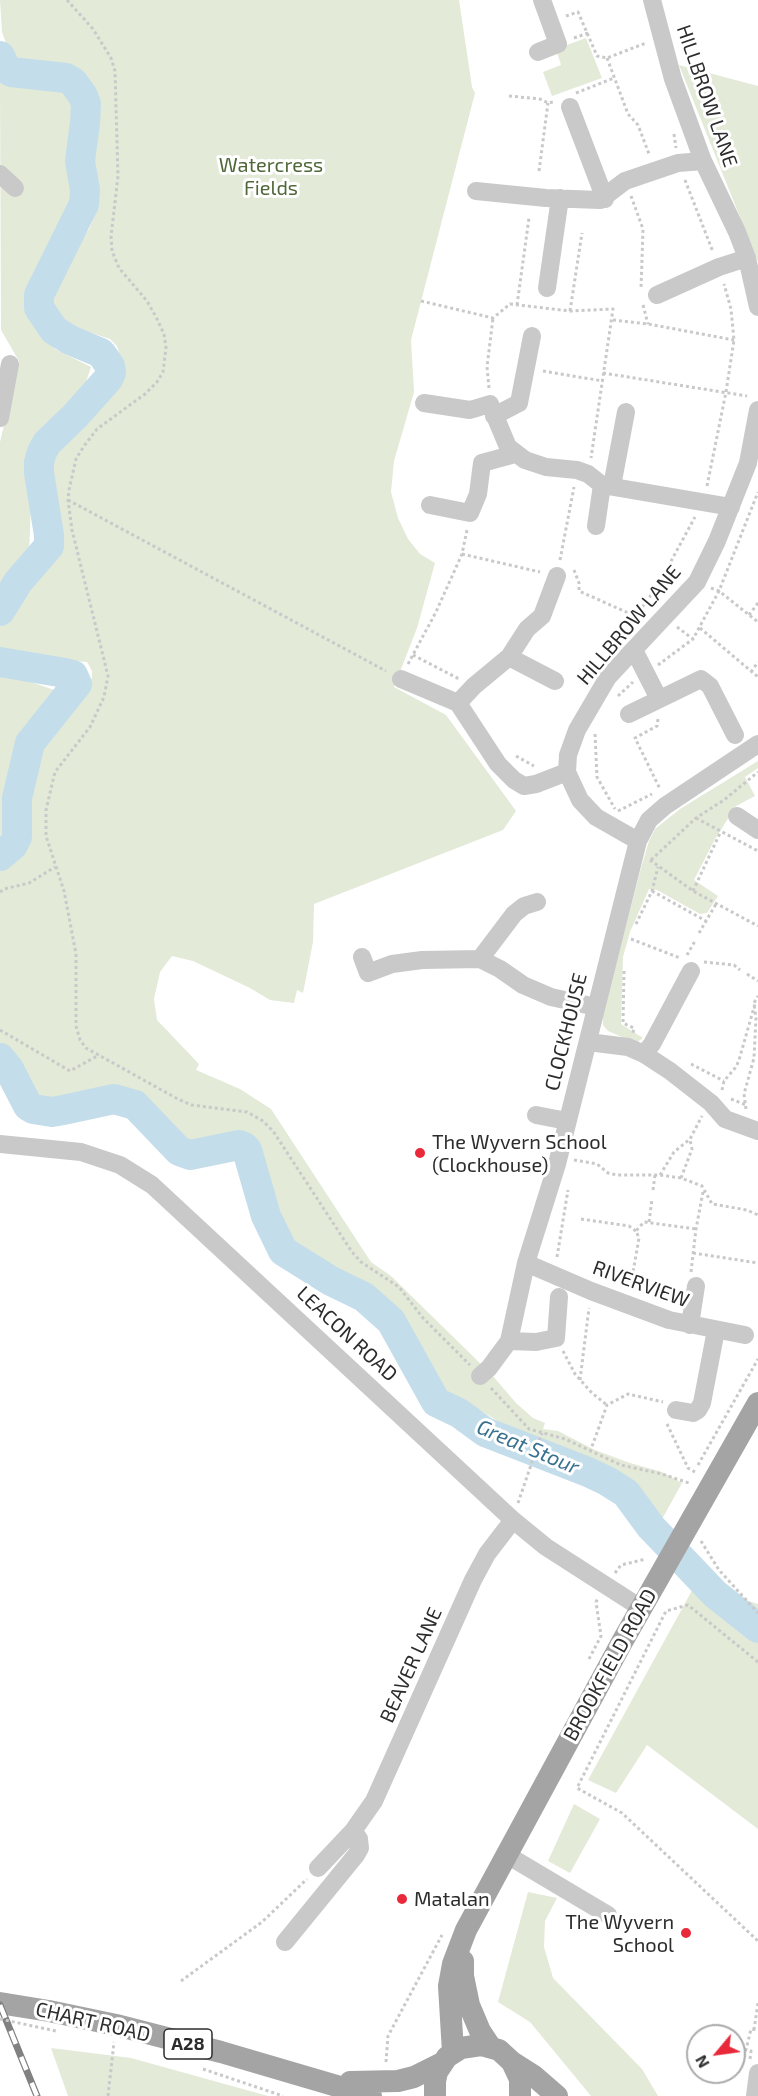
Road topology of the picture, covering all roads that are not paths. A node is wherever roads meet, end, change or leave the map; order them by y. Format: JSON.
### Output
{"nodes":[{"id":1,"x":542,"y":0,"type":"edge"},
{"id":2,"x":652,"y":0,"type":"edge"},
{"id":3,"x":538,"y":52,"type":"dead end"},
{"id":4,"x":570,"y":107,"type":"dead end"},
{"id":5,"x":703,"y":161,"type":"junction"},
{"id":6,"x":0,"y":174,"type":"edge"},
{"id":7,"x":15,"y":188,"type":"dead end"},
{"id":8,"x":476,"y":190,"type":"dead end"},
{"id":9,"x":553,"y":198,"type":"junction"},
{"id":10,"x":605,"y":199,"type":"junction"},
{"id":11,"x":747,"y":258,"type":"junction"},
{"id":12,"x":547,"y":288,"type":"dead end"},
{"id":13,"x":646,"y":296,"type":"road end"},
{"id":14,"x":758,"y":307,"type":"edge"},
{"id":15,"x":532,"y":336,"type":"dead end"},
{"id":16,"x":10,"y":364,"type":"dead end"},
{"id":17,"x":424,"y":403,"type":"dead end"},
{"id":18,"x":753,"y":403,"type":"edge"},
{"id":19,"x":492,"y":410,"type":"junction"},
{"id":20,"x":626,"y":412,"type":"dead end"},
{"id":21,"x":0,"y":418,"type":"edge"},
{"id":22,"x":515,"y":454,"type":"junction"},
{"id":23,"x":595,"y":479,"type":"junction"},
{"id":24,"x":430,"y":505,"type":"dead end"},
{"id":25,"x":731,"y":507,"type":"junction"},
{"id":26,"x":596,"y":525,"type":"dead end"},
{"id":27,"x":559,"y":569,"type":"road end"},
{"id":28,"x":634,"y":650,"type":"junction"},
{"id":29,"x":509,"y":657,"type":"junction"},
{"id":30,"x":401,"y":679,"type":"road end"},
{"id":31,"x":555,"y":681,"type":"dead end"},
{"id":32,"x":659,"y":699,"type":"junction"},
{"id":33,"x":458,"y":703,"type":"junction"},
{"id":34,"x":629,"y":714,"type":"dead end"},
{"id":35,"x":735,"y":735,"type":"dead end"},
{"id":36,"x":758,"y":744,"type":"edge"},
{"id":37,"x":567,"y":772,"type":"junction"},
{"id":38,"x":737,"y":816,"type":"dead end"},
{"id":39,"x":758,"y":830,"type":"edge"},
{"id":40,"x":640,"y":852,"type":"junction"},
{"id":41,"x":537,"y":902,"type":"dead end"},
{"id":42,"x":362,"y":957,"type":"dead end"},
{"id":43,"x":480,"y":959,"type":"junction"},
{"id":44,"x":691,"y":971,"type":"dead end"},
{"id":45,"x":596,"y":1007,"type":"junction"},
{"id":46,"x":588,"y":1042,"type":"junction"},
{"id":47,"x":636,"y":1051,"type":"junction"},
{"id":48,"x":536,"y":1115,"type":"dead end"},
{"id":49,"x":567,"y":1121,"type":"junction"},
{"id":50,"x":753,"y":1130,"type":"edge"},
{"id":51,"x":0,"y":1144,"type":"edge"},
{"id":52,"x":526,"y":1263,"type":"junction"},
{"id":53,"x":696,"y":1286,"type":"road end"},
{"id":54,"x":559,"y":1297,"type":"dead end"},
{"id":55,"x":690,"y":1325,"type":"junction"},
{"id":56,"x":716,"y":1330,"type":"junction"},
{"id":57,"x":745,"y":1335,"type":"dead end"},
{"id":58,"x":509,"y":1341,"type":"junction"},
{"id":59,"x":480,"y":1376,"type":"road end"},
{"id":60,"x":758,"y":1403,"type":"edge"},
{"id":61,"x":667,"y":1408,"type":"road end"},
{"id":62,"x":513,"y":1520,"type":"junction"},
{"id":63,"x":641,"y":1608,"type":"junction"},
{"id":64,"x":353,"y":1831,"type":"junction"},
{"id":65,"x":507,"y":1855,"type":"junction"},
{"id":66,"x":318,"y":1868,"type":"road end"},
{"id":67,"x":608,"y":1915,"type":"dead end"},
{"id":68,"x":466,"y":1930,"type":"junction"},
{"id":69,"x":285,"y":1942,"type":"dead end"},
{"id":70,"x":0,"y":2003,"type":"edge"},
{"id":71,"x":490,"y":2046,"type":"junction"},
{"id":72,"x":447,"y":2058,"type":"junction"},
{"id":73,"x":512,"y":2062,"type":"junction"},
{"id":74,"x":758,"y":2073,"type":"edge"},
{"id":75,"x":325,"y":2081,"type":"junction"},
{"id":76,"x":371,"y":2096,"type":"edge"},
{"id":77,"x":435,"y":2096,"type":"edge"},
{"id":78,"x":520,"y":2096,"type":"edge"},
{"id":79,"x":557,"y":2096,"type":"edge"},
{"id":80,"x":755,"y":2096,"type":"edge"}],
"edges":[{"from":1,"to":3,"type":"street"},
{"from":2,"to":5,"type":"street","name":"HILLBROW LANE"},
{"from":4,"to":10,"type":"street"},
{"from":5,"to":10,"type":"street"},
{"from":5,"to":11,"type":"street","name":"HILLBROW LANE"},
{"from":6,"to":7,"type":"street"},
{"from":8,"to":9,"type":"street"},
{"from":9,"to":10,"type":"street"},
{"from":9,"to":12,"type":"street"},
{"from":11,"to":13,"type":"street"},
{"from":11,"to":14,"type":"street","name":"HILLBROW LANE"},
{"from":15,"to":19,"type":"street"},
{"from":16,"to":21,"type":"street"},
{"from":17,"to":19,"type":"street"},
{"from":18,"to":25,"type":"street","name":"HILLBROW LANE"},
{"from":19,"to":22,"type":"street"},
{"from":20,"to":23,"type":"street"},
{"from":22,"to":23,"type":"street"},
{"from":22,"to":24,"type":"street"},
{"from":23,"to":25,"type":"street"},
{"from":23,"to":26,"type":"street"},
{"from":25,"to":28,"type":"street","name":"HILLBROW LANE"},
{"from":27,"to":29,"type":"street"},
{"from":28,"to":32,"type":"street"},
{"from":28,"to":37,"type":"street","name":"HILLBROW LANE"},
{"from":29,"to":31,"type":"street"},
{"from":29,"to":33,"type":"street"},
{"from":30,"to":33,"type":"street"},
{"from":32,"to":34,"type":"street"},
{"from":32,"to":35,"type":"street"},
{"from":33,"to":37,"type":"street"},
{"from":36,"to":40,"type":"street","name":"CLOCKHOUSE"},
{"from":37,"to":40,"type":"street"},
{"from":38,"to":39,"type":"street"},
{"from":40,"to":45,"type":"street","name":"CLOCKHOUSE"},
{"from":41,"to":43,"type":"street"},
{"from":42,"to":43,"type":"street"},
{"from":43,"to":45,"type":"street"},
{"from":44,"to":47,"type":"street"},
{"from":45,"to":46,"type":"street","name":"CLOCKHOUSE"},
{"from":46,"to":47,"type":"street"},
{"from":46,"to":49,"type":"street","name":"CLOCKHOUSE"},
{"from":47,"to":50,"type":"street"},
{"from":48,"to":49,"type":"street"},
{"from":49,"to":52,"type":"street","name":"CLOCKHOUSE"},
{"from":51,"to":62,"type":"street","name":"LEACON ROAD"},
{"from":52,"to":55,"type":"street","name":"RIVERVIEW"},
{"from":52,"to":58,"type":"street","name":"CLOCKHOUSE"},
{"from":53,"to":55,"type":"street"},
{"from":54,"to":58,"type":"street"},
{"from":55,"to":56,"type":"street","name":"RIVERVIEW"},
{"from":56,"to":57,"type":"street","name":"RIVERVIEW"},
{"from":56,"to":61,"type":"street"},
{"from":58,"to":59,"type":"street","name":"CLOCKHOUSE"},
{"from":60,"to":63,"type":"main road","name":"BROOKFIELD ROAD"},
{"from":62,"to":63,"type":"street","name":"LEACON ROAD"},
{"from":62,"to":64,"type":"street","name":"BEAVER LANE"},
{"from":63,"to":65,"type":"main road","name":"BROOKFIELD ROAD"},
{"from":64,"to":66,"type":"street","name":"BEAVER LANE"},
{"from":64,"to":69,"type":"street"},
{"from":65,"to":67,"type":"street"},
{"from":65,"to":68,"type":"main road","name":"BROOKFIELD ROAD"},
{"from":68,"to":71,"type":"main road","name":"BROOKFIELD ROAD"},
{"from":68,"to":72,"type":"main road","name":"BROOKFIELD ROAD"},
{"from":70,"to":75,"type":"main road","name":"CHART ROAD","number":"A28"},
{"from":71,"to":72,"type":"main road","name":"CHART ROAD"},
{"from":71,"to":73,"type":"main road"},
{"from":72,"to":75,"type":"main road","name":"CHART ROAD","number":"A28"},
{"from":72,"to":77,"type":"main road","name":"BROOKFIELD ROAD"},
{"from":73,"to":78,"type":"main road"},
{"from":73,"to":79,"type":"main road"},
{"from":74,"to":80,"type":"street"},
{"from":75,"to":76,"type":"main road","name":"CHART ROAD","number":"A28"}]}
